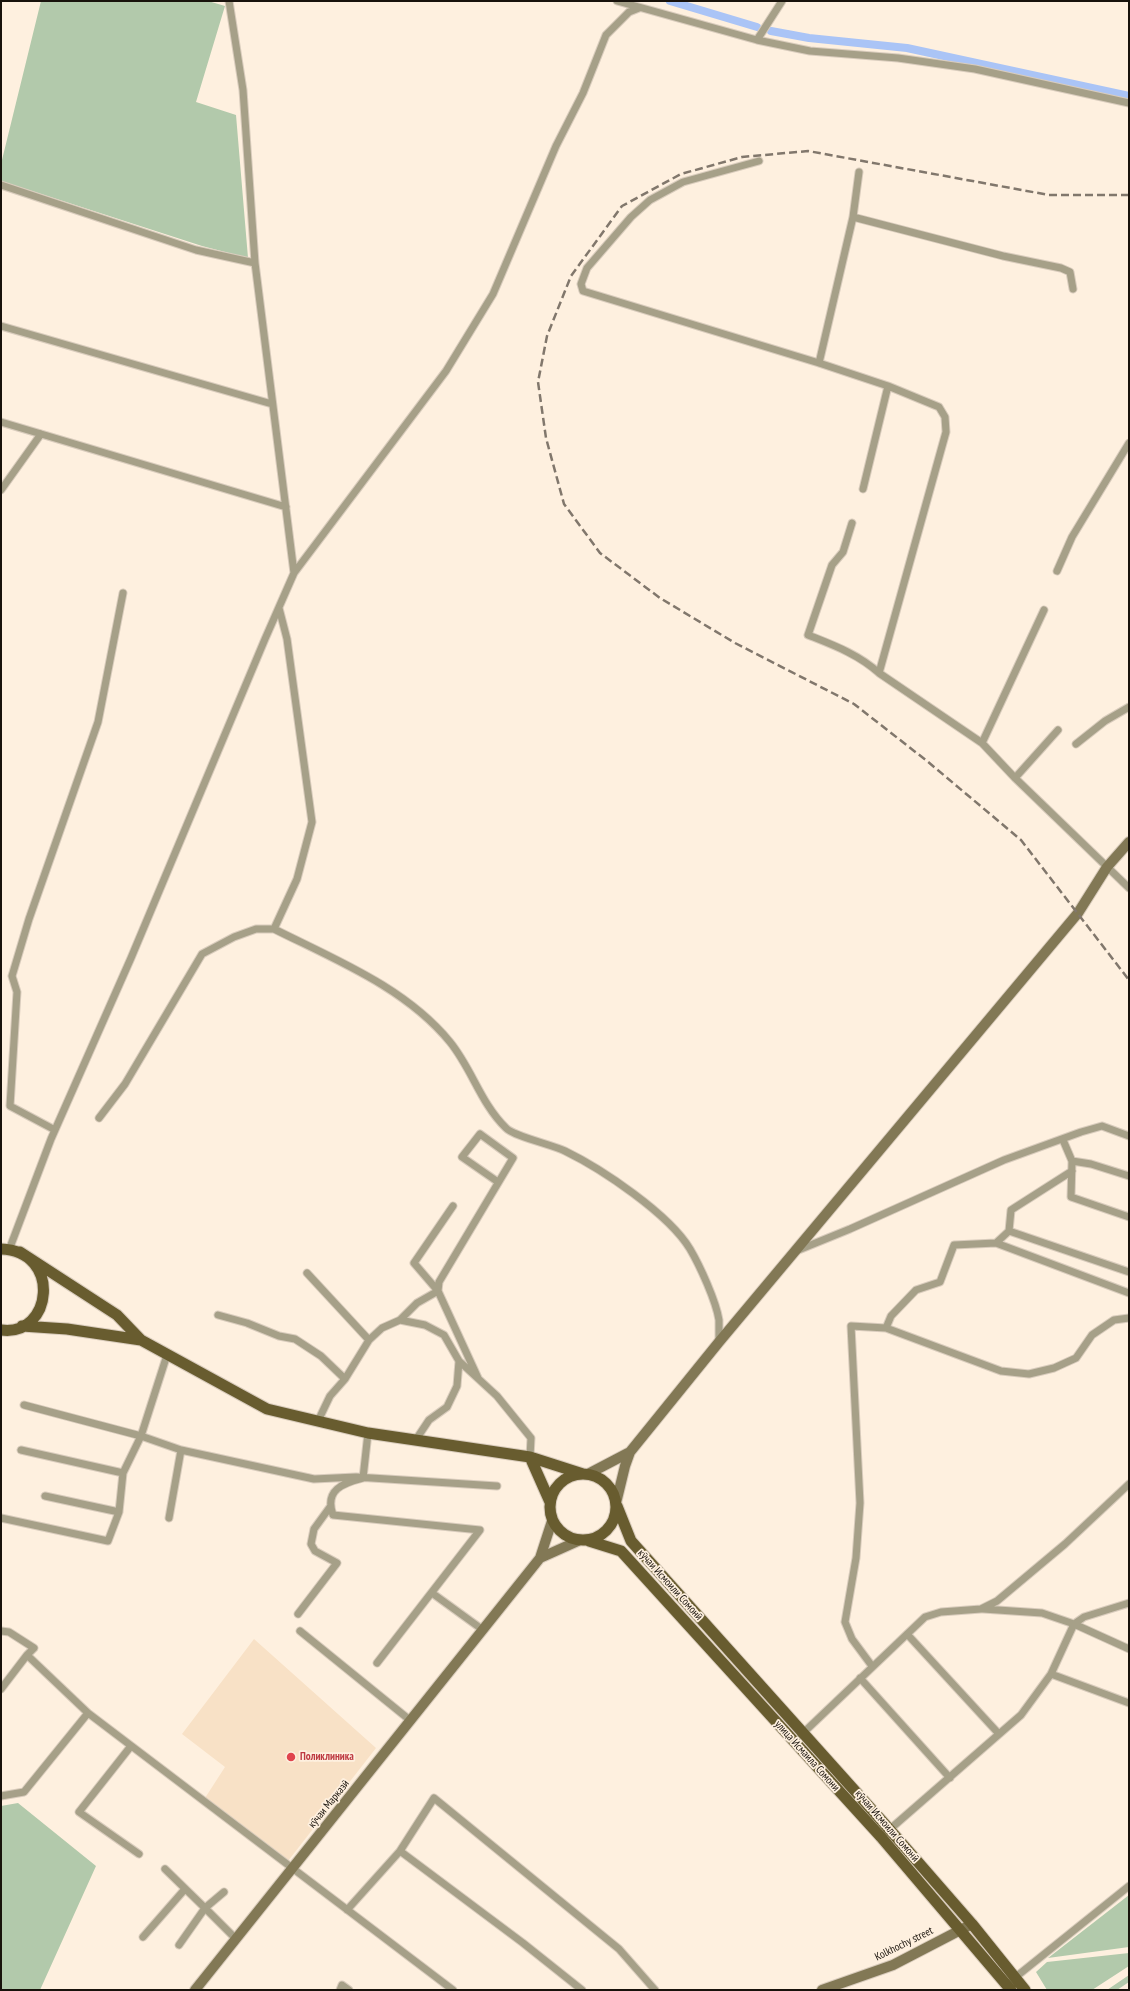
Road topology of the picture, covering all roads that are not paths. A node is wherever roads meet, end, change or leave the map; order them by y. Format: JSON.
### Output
{"nodes":[{"id":1,"x":229,"y":1,"type":"edge"},
{"id":2,"x":617,"y":1,"type":"edge"},
{"id":3,"x":782,"y":1,"type":"edge"},
{"id":4,"x":639,"y":8,"type":"junction"},
{"id":5,"x":757,"y":40,"type":"junction"},
{"id":6,"x":1129,"y":103,"type":"edge"},
{"id":7,"x":759,"y":161,"type":"dead end"},
{"id":8,"x":858,"y":172,"type":"dead end"},
{"id":9,"x":1,"y":185,"type":"edge"},
{"id":10,"x":853,"y":217,"type":"junction"},
{"id":11,"x":255,"y":263,"type":"junction"},
{"id":12,"x":1073,"y":289,"type":"dead end"},
{"id":13,"x":1,"y":326,"type":"edge"},
{"id":14,"x":819,"y":363,"type":"junction"},
{"id":15,"x":888,"y":386,"type":"junction"},
{"id":16,"x":272,"y":404,"type":"junction"},
{"id":17,"x":1,"y":422,"type":"edge"},
{"id":18,"x":41,"y":434,"type":"junction"},
{"id":19,"x":1129,"y":443,"type":"edge"},
{"id":20,"x":863,"y":489,"type":"dead end"},
{"id":21,"x":1,"y":490,"type":"edge"},
{"id":22,"x":286,"y":507,"type":"junction"},
{"id":23,"x":852,"y":523,"type":"dead end"},
{"id":24,"x":1057,"y":572,"type":"dead end"},
{"id":25,"x":294,"y":573,"type":"junction"},
{"id":26,"x":124,"y":593,"type":"dead end"},
{"id":27,"x":279,"y":608,"type":"junction"},
{"id":28,"x":1044,"y":610,"type":"dead end"},
{"id":29,"x":879,"y":672,"type":"junction"},
{"id":30,"x":1129,"y":707,"type":"edge"},
{"id":31,"x":1058,"y":730,"type":"dead end"},
{"id":32,"x":982,"y":743,"type":"junction"},
{"id":33,"x":1076,"y":744,"type":"dead end"},
{"id":34,"x":1015,"y":778,"type":"junction"},
{"id":35,"x":1129,"y":842,"type":"edge"},
{"id":36,"x":1107,"y":867,"type":"junction"},
{"id":37,"x":1129,"y":888,"type":"edge"},
{"id":38,"x":274,"y":929,"type":"junction"},
{"id":39,"x":99,"y":1118,"type":"dead end"},
{"id":40,"x":55,"y":1130,"type":"junction"},
{"id":41,"x":1129,"y":1136,"type":"edge"},
{"id":42,"x":1062,"y":1140,"type":"junction"},
{"id":43,"x":1072,"y":1161,"type":"junction"},
{"id":44,"x":1072,"y":1170,"type":"junction"},
{"id":45,"x":1129,"y":1176,"type":"edge"},
{"id":46,"x":498,"y":1182,"type":"junction"},
{"id":47,"x":453,"y":1206,"type":"dead end"},
{"id":48,"x":1129,"y":1217,"type":"edge"},
{"id":49,"x":1009,"y":1231,"type":"junction"},
{"id":50,"x":996,"y":1243,"type":"junction"},
{"id":51,"x":10,"y":1250,"type":"edge"},
{"id":52,"x":796,"y":1251,"type":"junction"},
{"id":53,"x":1129,"y":1272,"type":"edge"},
{"id":54,"x":307,"y":1273,"type":"dead end"},
{"id":55,"x":438,"y":1291,"type":"junction"},
{"id":56,"x":1129,"y":1293,"type":"edge"},
{"id":57,"x":218,"y":1315,"type":"dead end"},
{"id":58,"x":1129,"y":1318,"type":"edge"},
{"id":59,"x":400,"y":1320,"type":"junction"},
{"id":60,"x":22,"y":1326,"type":"junction"},
{"id":61,"x":886,"y":1328,"type":"junction"},
{"id":62,"x":2,"y":1331,"type":"edge"},
{"id":63,"x":141,"y":1340,"type":"junction"},
{"id":64,"x":369,"y":1340,"type":"junction"},
{"id":65,"x":719,"y":1342,"type":"junction"},
{"id":66,"x":167,"y":1354,"type":"junction"},
{"id":67,"x":458,"y":1360,"type":"junction"},
{"id":68,"x":478,"y":1378,"type":"junction"},
{"id":69,"x":345,"y":1379,"type":"junction"},
{"id":70,"x":24,"y":1405,"type":"dead end"},
{"id":71,"x":318,"y":1421,"type":"junction"},
{"id":72,"x":368,"y":1433,"type":"junction"},
{"id":73,"x":141,"y":1436,"type":"junction"},
{"id":74,"x":415,"y":1440,"type":"junction"},
{"id":75,"x":21,"y":1450,"type":"dead end"},
{"id":76,"x":181,"y":1450,"type":"junction"},
{"id":77,"x":630,"y":1452,"type":"junction"},
{"id":78,"x":530,"y":1457,"type":"junction"},
{"id":79,"x":123,"y":1473,"type":"junction"},
{"id":80,"x":586,"y":1474,"type":"junction"},
{"id":81,"x":362,"y":1478,"type":"junction"},
{"id":82,"x":1129,"y":1484,"type":"edge"},
{"id":83,"x":497,"y":1486,"type":"dead end"},
{"id":84,"x":45,"y":1496,"type":"dead end"},
{"id":85,"x":550,"y":1502,"type":"junction"},
{"id":86,"x":616,"y":1505,"type":"junction"},
{"id":87,"x":330,"y":1507,"type":"junction"},
{"id":88,"x":119,"y":1512,"type":"junction"},
{"id":89,"x":1,"y":1518,"type":"edge"},
{"id":90,"x":169,"y":1518,"type":"dead end"},
{"id":91,"x":552,"y":1521,"type":"junction"},
{"id":92,"x":584,"y":1541,"type":"junction"},
{"id":93,"x":540,"y":1558,"type":"junction"},
{"id":94,"x":432,"y":1593,"type":"junction"},
{"id":95,"x":1129,"y":1603,"type":"edge"},
{"id":96,"x":981,"y":1609,"type":"junction"},
{"id":97,"x":298,"y":1614,"type":"dead end"},
{"id":98,"x":1074,"y":1624,"type":"junction"},
{"id":99,"x":1,"y":1630,"type":"edge"},
{"id":100,"x":483,"y":1630,"type":"junction"},
{"id":101,"x":300,"y":1631,"type":"dead end"},
{"id":102,"x":907,"y":1634,"type":"junction"},
{"id":103,"x":1129,"y":1649,"type":"edge"},
{"id":104,"x":27,"y":1655,"type":"junction"},
{"id":105,"x":377,"y":1663,"type":"dead end"},
{"id":106,"x":872,"y":1666,"type":"junction"},
{"id":107,"x":1051,"y":1674,"type":"junction"},
{"id":108,"x":860,"y":1678,"type":"junction"},
{"id":109,"x":1,"y":1689,"type":"edge"},
{"id":110,"x":1129,"y":1703,"type":"edge"},
{"id":111,"x":88,"y":1713,"type":"junction"},
{"id":112,"x":410,"y":1721,"type":"junction"},
{"id":113,"x":804,"y":1733,"type":"junction"},
{"id":114,"x":999,"y":1734,"type":"junction"},
{"id":115,"x":795,"y":1741,"type":"junction"},
{"id":116,"x":131,"y":1746,"type":"junction"},
{"id":117,"x":950,"y":1778,"type":"junction"},
{"id":118,"x":1,"y":1796,"type":"edge"},
{"id":119,"x":890,"y":1830,"type":"junction"},
{"id":120,"x":881,"y":1837,"type":"junction"},
{"id":121,"x":400,"y":1851,"type":"junction"},
{"id":122,"x":139,"y":1854,"type":"dead end"},
{"id":123,"x":164,"y":1869,"type":"dead end"},
{"id":124,"x":292,"y":1869,"type":"junction"},
{"id":125,"x":1129,"y":1886,"type":"edge"},
{"id":126,"x":185,"y":1889,"type":"junction"},
{"id":127,"x":224,"y":1892,"type":"dead end"},
{"id":128,"x":205,"y":1908,"type":"junction"},
{"id":129,"x":347,"y":1910,"type":"junction"},
{"id":130,"x":972,"y":1924,"type":"junction"},
{"id":131,"x":960,"y":1930,"type":"junction"},
{"id":132,"x":143,"y":1937,"type":"dead end"},
{"id":133,"x":236,"y":1939,"type":"junction"},
{"id":134,"x":180,"y":1945,"type":"dead end"},
{"id":135,"x":1011,"y":1984,"type":"edge"},
{"id":136,"x":195,"y":1990,"type":"edge"},
{"id":137,"x":340,"y":1990,"type":"edge"},
{"id":138,"x":349,"y":1990,"type":"edge"},
{"id":139,"x":453,"y":1990,"type":"edge"},
{"id":140,"x":582,"y":1990,"type":"edge"},
{"id":141,"x":655,"y":1990,"type":"edge"},
{"id":142,"x":822,"y":1990,"type":"edge"},
{"id":143,"x":1025,"y":1990,"type":"edge"}],
"edges":[{"from":1,"to":11,"type":"street"},
{"from":2,"to":4,"type":"street"},
{"from":3,"to":5,"type":"street"},
{"from":4,"to":5,"type":"street"},
{"from":4,"to":25,"type":"street"},
{"from":5,"to":6,"type":"street"},
{"from":7,"to":14,"type":"street"},
{"from":8,"to":10,"type":"street"},
{"from":9,"to":11,"type":"street"},
{"from":10,"to":12,"type":"street"},
{"from":10,"to":14,"type":"street"},
{"from":11,"to":16,"type":"street"},
{"from":13,"to":16,"type":"street"},
{"from":14,"to":15,"type":"street"},
{"from":15,"to":20,"type":"street"},
{"from":15,"to":29,"type":"street"},
{"from":16,"to":22,"type":"street"},
{"from":17,"to":18,"type":"street"},
{"from":18,"to":21,"type":"street"},
{"from":18,"to":22,"type":"street"},
{"from":19,"to":24,"type":"street"},
{"from":22,"to":25,"type":"street"},
{"from":23,"to":29,"type":"street"},
{"from":25,"to":27,"type":"street"},
{"from":26,"to":40,"type":"street"},
{"from":27,"to":38,"type":"street"},
{"from":27,"to":40,"type":"street"},
{"from":28,"to":32,"type":"street"},
{"from":29,"to":32,"type":"street"},
{"from":30,"to":33,"type":"street"},
{"from":31,"to":34,"type":"street"},
{"from":32,"to":34,"type":"street"},
{"from":34,"to":36,"type":"street"},
{"from":35,"to":36,"type":"street"},
{"from":36,"to":37,"type":"street"},
{"from":36,"to":52,"type":"street"},
{"from":38,"to":39,"type":"street"},
{"from":38,"to":65,"type":"street"},
{"from":40,"to":51,"type":"street"},
{"from":41,"to":42,"type":"street"},
{"from":42,"to":43,"type":"street"},
{"from":42,"to":52,"type":"street"},
{"from":43,"to":44,"type":"street"},
{"from":43,"to":45,"type":"street"},
{"from":44,"to":48,"type":"street"},
{"from":44,"to":49,"type":"street"},
{"from":46,"to":46,"type":"street"},
{"from":46,"to":55,"type":"street"},
{"from":47,"to":55,"type":"street"},
{"from":49,"to":50,"type":"street"},
{"from":49,"to":53,"type":"street"},
{"from":50,"to":56,"type":"street"},
{"from":50,"to":61,"type":"street"},
{"from":51,"to":60,"type":"main road"},
{"from":51,"to":63,"type":"main road"},
{"from":52,"to":65,"type":"street"},
{"from":54,"to":64,"type":"street"},
{"from":55,"to":59,"type":"street"},
{"from":55,"to":68,"type":"street"},
{"from":57,"to":69,"type":"street"},
{"from":58,"to":61,"type":"street"},
{"from":59,"to":64,"type":"street"},
{"from":59,"to":67,"type":"street"},
{"from":60,"to":62,"type":"main road"},
{"from":60,"to":63,"type":"main road"},
{"from":61,"to":106,"type":"street"},
{"from":63,"to":66,"type":"main road"},
{"from":64,"to":69,"type":"street"},
{"from":65,"to":77,"type":"street"},
{"from":66,"to":71,"type":"main road"},
{"from":66,"to":73,"type":"street"},
{"from":67,"to":68,"type":"street"},
{"from":67,"to":74,"type":"street"},
{"from":68,"to":78,"type":"street"},
{"from":69,"to":71,"type":"street"},
{"from":70,"to":73,"type":"street"},
{"from":71,"to":72,"type":"main road"},
{"from":72,"to":74,"type":"main road"},
{"from":72,"to":81,"type":"street"},
{"from":73,"to":76,"type":"street"},
{"from":73,"to":79,"type":"street"},
{"from":74,"to":78,"type":"main road"},
{"from":75,"to":79,"type":"street"},
{"from":76,"to":81,"type":"street"},
{"from":76,"to":90,"type":"street"},
{"from":77,"to":80,"type":"street"},
{"from":77,"to":86,"type":"street"},
{"from":78,"to":80,"type":"main road"},
{"from":78,"to":85,"type":"main road"},
{"from":79,"to":88,"type":"street"},
{"from":80,"to":85,"type":"main road"},
{"from":80,"to":86,"type":"main road"},
{"from":81,"to":83,"type":"street"},
{"from":81,"to":87,"type":"street"},
{"from":82,"to":96,"type":"street"},
{"from":84,"to":88,"type":"street"},
{"from":85,"to":91,"type":"main road"},
{"from":86,"to":92,"type":"main road"},
{"from":86,"to":113,"type":"main road","name":"кӯчаи Исмоили Сомонӣ"},
{"from":87,"to":94,"type":"street"},
{"from":87,"to":97,"type":"street"},
{"from":88,"to":89,"type":"street"},
{"from":91,"to":92,"type":"main road"},
{"from":91,"to":93,"type":"street"},
{"from":92,"to":93,"type":"street"},
{"from":92,"to":115,"type":"main road","name":"улица Исмаила Сомони"},
{"from":93,"to":100,"type":"street","name":"кӯчаи Марказӣ"},
{"from":94,"to":100,"type":"street"},
{"from":94,"to":105,"type":"street"},
{"from":95,"to":98,"type":"street"},
{"from":96,"to":98,"type":"street"},
{"from":96,"to":102,"type":"street"},
{"from":98,"to":103,"type":"street"},
{"from":98,"to":107,"type":"street"},
{"from":99,"to":104,"type":"street"},
{"from":100,"to":112,"type":"street","name":"кӯчаи Марказӣ"},
{"from":101,"to":112,"type":"street"},
{"from":102,"to":106,"type":"street"},
{"from":102,"to":114,"type":"street"},
{"from":104,"to":109,"type":"street"},
{"from":104,"to":111,"type":"street"},
{"from":106,"to":108,"type":"street"},
{"from":107,"to":110,"type":"street"},
{"from":107,"to":114,"type":"street"},
{"from":108,"to":113,"type":"street"},
{"from":108,"to":117,"type":"street"},
{"from":111,"to":116,"type":"street"},
{"from":111,"to":118,"type":"street"},
{"from":112,"to":124,"type":"street","name":"кӯчаи Марказӣ"},
{"from":113,"to":115,"type":"street"},
{"from":113,"to":119,"type":"main road","name":"кӯчаи Исмоили Сомонӣ"},
{"from":114,"to":117,"type":"street"},
{"from":115,"to":120,"type":"main road","name":"улица Исмаила Сомони"},
{"from":116,"to":122,"type":"street"},
{"from":116,"to":124,"type":"street"},
{"from":117,"to":119,"type":"street"},
{"from":119,"to":120,"type":"street"},
{"from":119,"to":130,"type":"main road","name":"кӯчаи Исмоили Сомонӣ"},
{"from":120,"to":131,"type":"main road","name":"улица Исмаила Сомони"},
{"from":121,"to":129,"type":"street"},
{"from":121,"to":140,"type":"street"},
{"from":121,"to":141,"type":"street"},
{"from":123,"to":126,"type":"street"},
{"from":124,"to":129,"type":"street"},
{"from":124,"to":133,"type":"street","name":"кӯчаи Марказӣ"},
{"from":125,"to":135,"type":"street"},
{"from":126,"to":128,"type":"street"},
{"from":126,"to":132,"type":"street"},
{"from":127,"to":128,"type":"street"},
{"from":128,"to":133,"type":"street"},
{"from":128,"to":134,"type":"street"},
{"from":129,"to":139,"type":"street"},
{"from":130,"to":131,"type":"street","name":"Kolkhochy street"},
{"from":130,"to":135,"type":"main road","name":"кӯчаи Исмоили Сомонӣ"},
{"from":131,"to":135,"type":"main road","name":"улица Исмаила Сомони"},
{"from":131,"to":142,"type":"street","name":"Kolkhochy street"},
{"from":133,"to":136,"type":"street","name":"кӯчаи Марказӣ"},
{"from":135,"to":143,"type":"main road","name":"кӯчаи Исмоили Сомонӣ"},
{"from":137,"to":138,"type":"street"}]}
